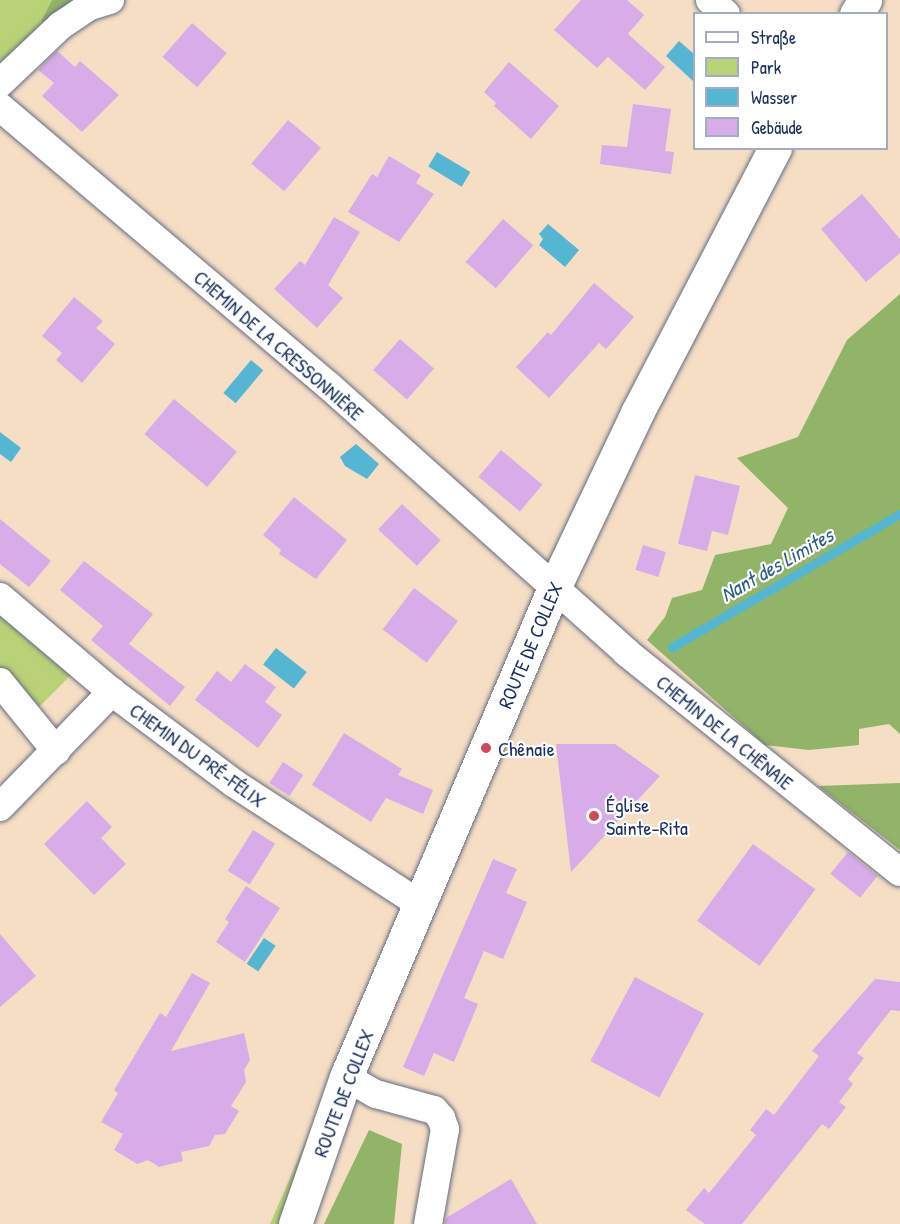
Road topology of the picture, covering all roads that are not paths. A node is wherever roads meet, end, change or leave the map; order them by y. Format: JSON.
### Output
{"nodes":[{"id":1,"x":110,"y":0,"type":"edge"},
{"id":2,"x":710,"y":0,"type":"edge"},
{"id":3,"x":724,"y":12,"type":"edge"},
{"id":4,"x":0,"y":83,"type":"edge"},
{"id":5,"x":0,"y":106,"type":"edge"},
{"id":6,"x":774,"y":150,"type":"edge"},
{"id":7,"x":554,"y":588,"type":"junction"},
{"id":8,"x":0,"y":597,"type":"edge"},
{"id":9,"x":0,"y":682,"type":"edge"},
{"id":10,"x":112,"y":692,"type":"junction"},
{"id":11,"x":56,"y":751,"type":"junction"},
{"id":12,"x":0,"y":807,"type":"edge"},
{"id":13,"x":900,"y":872,"type":"edge"},
{"id":14,"x":420,"y":904,"type":"junction"},
{"id":15,"x":346,"y":1077,"type":"junction"},
{"id":16,"x":295,"y":1224,"type":"edge"},
{"id":17,"x":428,"y":1224,"type":"edge"}],
"edges":[{"from":1,"to":4,"type":"street"},
{"from":2,"to":3,"type":"street"},
{"from":5,"to":7,"type":"street","name":"CHEMIN DE LA CRESSONNIÈRE"},
{"from":6,"to":7,"type":"street","name":"ROUTE DE COLLEX"},
{"from":7,"to":13,"type":"street","name":"CHEMIN DE LA CHÊNAIE"},
{"from":7,"to":14,"type":"street","name":"ROUTE DE COLLEX"},
{"from":8,"to":10,"type":"street"},
{"from":9,"to":11,"type":"street"},
{"from":10,"to":11,"type":"street","name":"CHEMIN DU PRÉ-FÉLIX"},
{"from":10,"to":14,"type":"street","name":"CHEMIN DU PRÉ-FÉLIX"},
{"from":11,"to":12,"type":"street","name":"CHEMIN DU PRÉ-FÉLIX"},
{"from":14,"to":15,"type":"street","name":"ROUTE DE COLLEX"},
{"from":15,"to":16,"type":"street","name":"ROUTE DE COLLEX"},
{"from":15,"to":17,"type":"street"}]}
